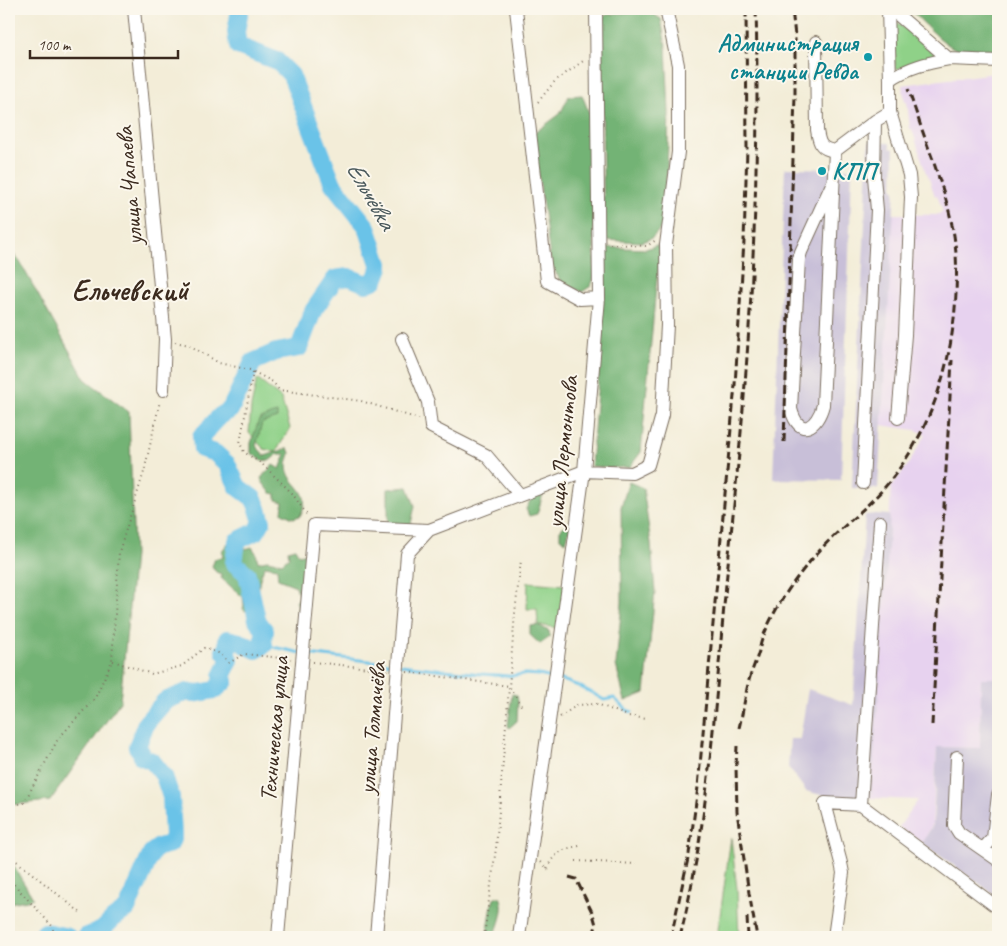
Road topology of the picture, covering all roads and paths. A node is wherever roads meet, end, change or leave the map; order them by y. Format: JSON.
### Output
{"nodes":[{"id":1,"x":134,"y":9,"type":"edge"},
{"id":2,"x":516,"y":9,"type":"edge"},
{"id":3,"x":645,"y":9,"type":"edge"},
{"id":4,"x":666,"y":9,"type":"edge"},
{"id":5,"x":890,"y":9,"type":"edge"},
{"id":6,"x":596,"y":11,"type":"edge"},
{"id":7,"x":816,"y":42,"type":"dead end"},
{"id":8,"x":597,"y":52,"type":"junction"},
{"id":9,"x":949,"y":59,"type":"junction"},
{"id":10,"x":998,"y":61,"type":"edge"},
{"id":11,"x":890,"y":80,"type":"junction"},
{"id":12,"x":890,"y":112,"type":"junction"},
{"id":13,"x":528,"y":115,"type":"junction"},
{"id":14,"x":875,"y":121,"type":"junction"},
{"id":15,"x":835,"y":151,"type":"junction"},
{"id":16,"x":833,"y":182,"type":"junction"},
{"id":17,"x":668,"y":232,"type":"junction"},
{"id":18,"x":598,"y":244,"type":"junction"},
{"id":19,"x":599,"y":298,"type":"junction"},
{"id":20,"x":165,"y":339,"type":"junction"},
{"id":21,"x":402,"y":339,"type":"dead end"},
{"id":22,"x":253,"y":371,"type":"junction"},
{"id":23,"x":163,"y":390,"type":"joint"},
{"id":24,"x":898,"y":418,"type":"dead end"},
{"id":25,"x":430,"y":423,"type":"junction"},
{"id":26,"x":584,"y":471,"type":"junction"},
{"id":27,"x":863,"y":483,"type":"dead end"},
{"id":28,"x":520,"y":495,"type":"junction"},
{"id":29,"x":880,"y":522,"type":"dead end"},
{"id":30,"x":314,"y":526,"type":"junction"},
{"id":31,"x":429,"y":530,"type":"junction"},
{"id":32,"x":521,"y":560,"type":"dead end"},
{"id":33,"x":302,"y":660,"type":"junction"},
{"id":34,"x":112,"y":661,"type":"junction"},
{"id":35,"x":398,"y":671,"type":"junction"},
{"id":36,"x":509,"y":686,"type":"junction"},
{"id":37,"x":522,"y":708,"type":"dead end"},
{"id":38,"x":647,"y":719,"type":"dead end"},
{"id":39,"x":548,"y":726,"type":"junction"},
{"id":40,"x":957,"y":757,"type":"dead end"},
{"id":41,"x":998,"y":795,"type":"edge"},
{"id":42,"x":9,"y":805,"type":"edge"},
{"id":43,"x":861,"y":805,"type":"junction"},
{"id":44,"x":996,"y":833,"type":"edge"},
{"id":45,"x":580,"y":846,"type":"dead end"},
{"id":46,"x":983,"y":849,"type":"junction"},
{"id":47,"x":9,"y":855,"type":"edge"},
{"id":48,"x":998,"y":860,"type":"edge"},
{"id":49,"x":576,"y":862,"type":"dead end"},
{"id":50,"x":636,"y":864,"type":"dead end"},
{"id":51,"x":547,"y":868,"type":"dead end"},
{"id":52,"x":9,"y":876,"type":"edge"},
{"id":53,"x":998,"y":908,"type":"edge"},
{"id":54,"x":82,"y":913,"type":"dead end"},
{"id":55,"x":54,"y":937,"type":"edge"},
{"id":56,"x":278,"y":937,"type":"edge"},
{"id":57,"x":376,"y":937,"type":"edge"},
{"id":58,"x":484,"y":937,"type":"edge"},
{"id":59,"x":519,"y":937,"type":"edge"},
{"id":60,"x":834,"y":937,"type":"edge"}],
"edges":[{"from":1,"to":20,"type":"street","name":"улица Чапаева"},
{"from":2,"to":13,"type":"street"},
{"from":3,"to":6,"type":"path"},
{"from":4,"to":17,"type":"street"},
{"from":5,"to":9,"type":"street"},
{"from":5,"to":11,"type":"street"},
{"from":6,"to":8,"type":"street","name":"улица Лермонтова"},
{"from":7,"to":15,"type":"street"},
{"from":8,"to":13,"type":"path"},
{"from":8,"to":18,"type":"street","name":"улица Лермонтова"},
{"from":9,"to":10,"type":"street"},
{"from":9,"to":11,"type":"street"},
{"from":11,"to":12,"type":"street"},
{"from":12,"to":14,"type":"street"},
{"from":12,"to":24,"type":"street"},
{"from":13,"to":19,"type":"street"},
{"from":14,"to":15,"type":"street"},
{"from":14,"to":27,"type":"street"},
{"from":15,"to":16,"type":"street"},
{"from":16,"to":16,"type":"street"},
{"from":17,"to":18,"type":"path"},
{"from":17,"to":26,"type":"street"},
{"from":18,"to":19,"type":"street","name":"улица Лермонтова"},
{"from":19,"to":26,"type":"street","name":"улица Лермонтова"},
{"from":20,"to":22,"type":"path"},
{"from":20,"to":23,"type":"street","name":"улица Чапаева"},
{"from":21,"to":25,"type":"street"},
{"from":22,"to":25,"type":"path"},
{"from":22,"to":30,"type":"path"},
{"from":23,"to":34,"type":"path"},
{"from":25,"to":28,"type":"street"},
{"from":26,"to":28,"type":"street"},
{"from":26,"to":39,"type":"street","name":"улица Лермонтова"},
{"from":28,"to":31,"type":"street"},
{"from":29,"to":43,"type":"street"},
{"from":30,"to":31,"type":"street"},
{"from":30,"to":33,"type":"street","name":"Техническая улица"},
{"from":31,"to":35,"type":"street","name":"улица Толмачёва"},
{"from":32,"to":36,"type":"path"},
{"from":33,"to":34,"type":"path"},
{"from":33,"to":35,"type":"path"},
{"from":33,"to":56,"type":"street","name":"Техническая улица"},
{"from":34,"to":42,"type":"path"},
{"from":35,"to":36,"type":"path"},
{"from":35,"to":57,"type":"street","name":"улица Толмачёва"},
{"from":36,"to":37,"type":"path"},
{"from":36,"to":58,"type":"path"},
{"from":38,"to":39,"type":"path"},
{"from":39,"to":59,"type":"street","name":"улица Лермонтова"},
{"from":40,"to":46,"type":"street"},
{"from":41,"to":44,"type":"street"},
{"from":43,"to":53,"type":"street"},
{"from":43,"to":60,"type":"street"},
{"from":44,"to":46,"type":"street"},
{"from":45,"to":51,"type":"path"},
{"from":46,"to":48,"type":"street"},
{"from":47,"to":54,"type":"path"},
{"from":49,"to":50,"type":"path"},
{"from":52,"to":55,"type":"path"}]}
